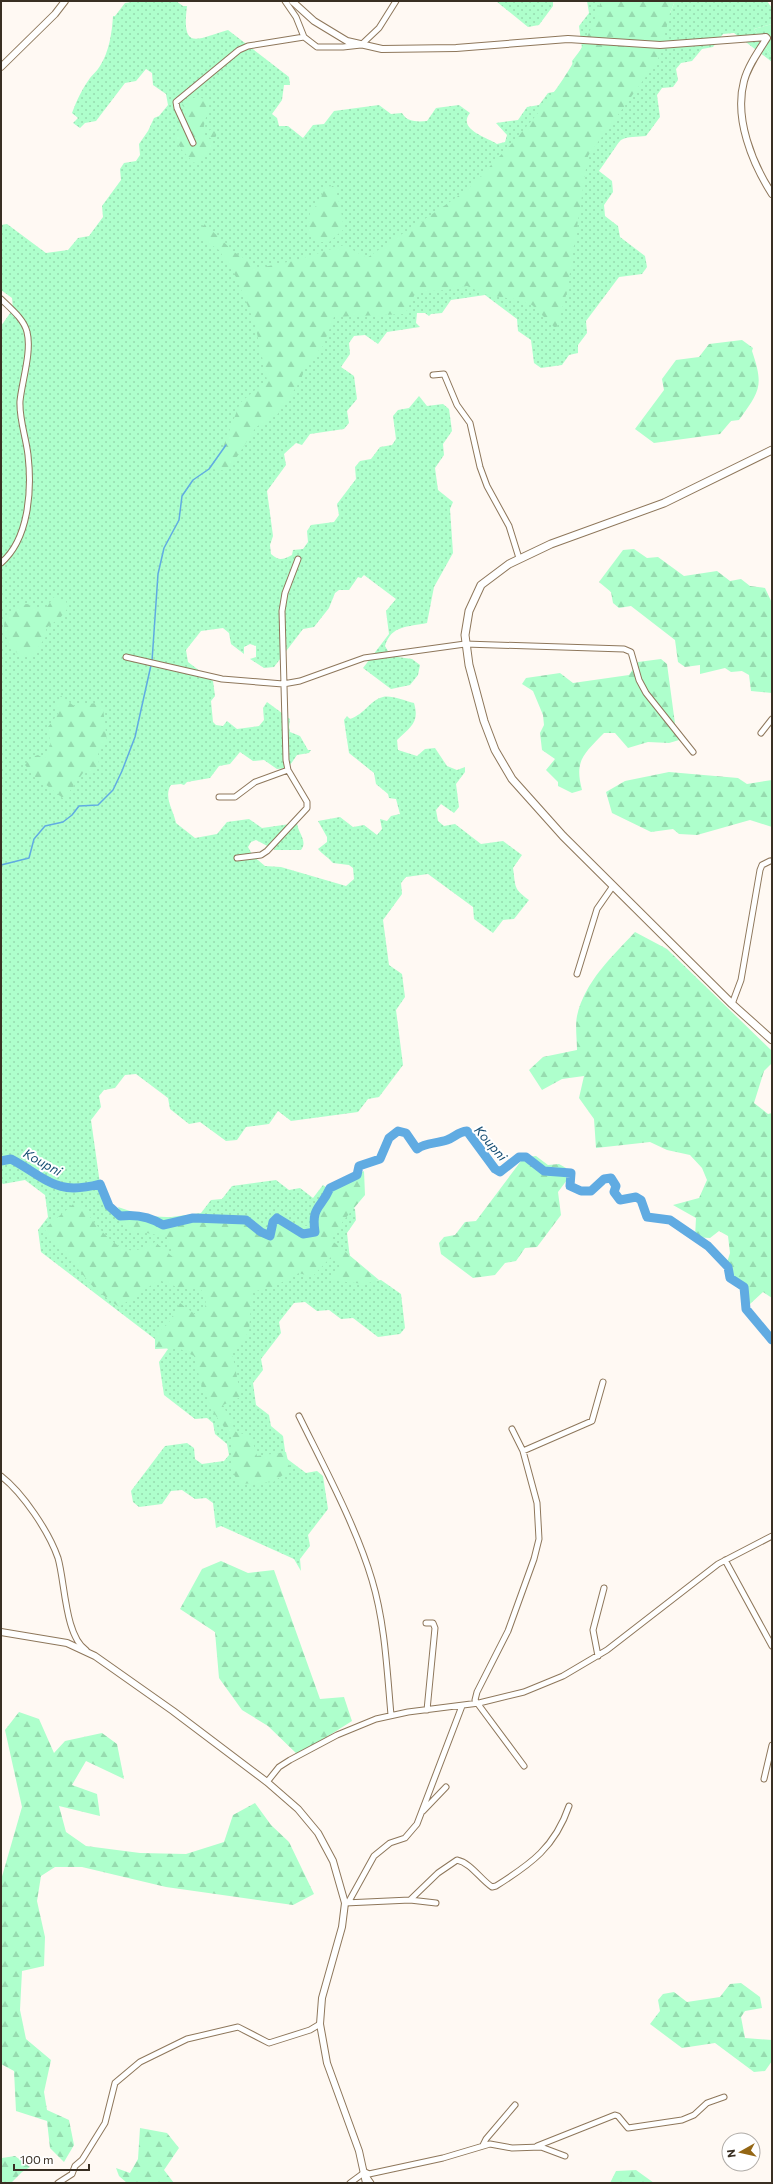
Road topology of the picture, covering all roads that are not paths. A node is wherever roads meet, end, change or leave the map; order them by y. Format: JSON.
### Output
{"nodes":[{"id":1,"x":65,"y":1,"type":"edge"},
{"id":2,"x":285,"y":1,"type":"edge"},
{"id":3,"x":292,"y":1,"type":"edge"},
{"id":4,"x":396,"y":1,"type":"edge"},
{"id":5,"x":304,"y":37,"type":"junction"},
{"id":6,"x":769,"y":37,"type":"edge"},
{"id":7,"x":361,"y":45,"type":"junction"},
{"id":8,"x":1,"y":67,"type":"edge"},
{"id":9,"x":192,"y":143,"type":"dead end"},
{"id":10,"x":772,"y":194,"type":"edge"},
{"id":11,"x":1,"y":299,"type":"edge"},
{"id":12,"x":432,"y":375,"type":"dead end"},
{"id":13,"x":772,"y":450,"type":"edge"},
{"id":14,"x":519,"y":558,"type":"junction"},
{"id":15,"x":298,"y":559,"type":"dead end"},
{"id":16,"x":1,"y":563,"type":"edge"},
{"id":17,"x":465,"y":644,"type":"junction"},
{"id":18,"x":126,"y":657,"type":"dead end"},
{"id":19,"x":283,"y":684,"type":"junction"},
{"id":20,"x":772,"y":719,"type":"edge"},
{"id":21,"x":761,"y":733,"type":"dead end"},
{"id":22,"x":693,"y":752,"type":"dead end"},
{"id":23,"x":288,"y":770,"type":"junction"},
{"id":24,"x":219,"y":797,"type":"dead end"},
{"id":25,"x":236,"y":858,"type":"dead end"},
{"id":26,"x":770,"y":861,"type":"dead end"},
{"id":27,"x":613,"y":886,"type":"junction"},
{"id":28,"x":577,"y":974,"type":"dead end"},
{"id":29,"x":732,"y":1004,"type":"junction"},
{"id":30,"x":772,"y":1040,"type":"edge"},
{"id":31,"x":603,"y":1382,"type":"dead end"},
{"id":32,"x":299,"y":1416,"type":"dead end"},
{"id":33,"x":512,"y":1429,"type":"dead end"},
{"id":34,"x":523,"y":1450,"type":"junction"},
{"id":35,"x":1,"y":1476,"type":"edge"},
{"id":36,"x":772,"y":1536,"type":"edge"},
{"id":37,"x":725,"y":1560,"type":"junction"},
{"id":38,"x":604,"y":1588,"type":"dead end"},
{"id":39,"x":426,"y":1623,"type":"dead end"},
{"id":40,"x":1,"y":1632,"type":"edge"},
{"id":41,"x":772,"y":1646,"type":"edge"},
{"id":42,"x":87,"y":1651,"type":"junction"},
{"id":43,"x":598,"y":1656,"type":"junction"},
{"id":44,"x":476,"y":1703,"type":"junction"},
{"id":45,"x":462,"y":1706,"type":"junction"},
{"id":46,"x":427,"y":1710,"type":"junction"},
{"id":47,"x":391,"y":1715,"type":"junction"},
{"id":48,"x":772,"y":1745,"type":"edge"},
{"id":49,"x":524,"y":1766,"type":"dead end"},
{"id":50,"x":764,"y":1779,"type":"dead end"},
{"id":51,"x":267,"y":1782,"type":"junction"},
{"id":52,"x":446,"y":1787,"type":"dead end"},
{"id":53,"x":569,"y":1806,"type":"dead end"},
{"id":54,"x":422,"y":1812,"type":"junction"},
{"id":55,"x":410,"y":1900,"type":"junction"},
{"id":56,"x":346,"y":1903,"type":"junction"},
{"id":57,"x":436,"y":1903,"type":"dead end"},
{"id":58,"x":320,"y":2024,"type":"junction"},
{"id":59,"x":724,"y":2098,"type":"dead end"},
{"id":60,"x":515,"y":2105,"type":"dead end"},
{"id":61,"x":483,"y":2145,"type":"junction"},
{"id":62,"x":536,"y":2146,"type":"junction"},
{"id":63,"x":565,"y":2156,"type":"dead end"},
{"id":64,"x":365,"y":2174,"type":"junction"},
{"id":65,"x":58,"y":2183,"type":"edge"},
{"id":66,"x":350,"y":2183,"type":"edge"},
{"id":67,"x":366,"y":2183,"type":"edge"},
{"id":68,"x":371,"y":2183,"type":"edge"}],
"edges":[{"from":1,"to":8,"type":"street"},
{"from":2,"to":5,"type":"street"},
{"from":3,"to":7,"type":"street"},
{"from":4,"to":7,"type":"street"},
{"from":5,"to":7,"type":"street"},
{"from":5,"to":9,"type":"street"},
{"from":6,"to":7,"type":"street"},
{"from":6,"to":10,"type":"street"},
{"from":11,"to":16,"type":"street"},
{"from":12,"to":14,"type":"street"},
{"from":13,"to":14,"type":"main road"},
{"from":14,"to":17,"type":"main road"},
{"from":15,"to":19,"type":"street"},
{"from":17,"to":19,"type":"street"},
{"from":17,"to":22,"type":"street"},
{"from":17,"to":27,"type":"main road"},
{"from":18,"to":19,"type":"street"},
{"from":19,"to":23,"type":"street"},
{"from":20,"to":21,"type":"street"},
{"from":23,"to":24,"type":"street"},
{"from":23,"to":25,"type":"street"},
{"from":26,"to":29,"type":"street"},
{"from":27,"to":28,"type":"street"},
{"from":27,"to":29,"type":"main road"},
{"from":29,"to":30,"type":"main road"},
{"from":31,"to":34,"type":"street"},
{"from":32,"to":47,"type":"street"},
{"from":33,"to":34,"type":"street"},
{"from":34,"to":44,"type":"street"},
{"from":35,"to":42,"type":"street"},
{"from":36,"to":37,"type":"street"},
{"from":37,"to":41,"type":"street"},
{"from":37,"to":43,"type":"street"},
{"from":38,"to":43,"type":"street"},
{"from":39,"to":46,"type":"street"},
{"from":40,"to":42,"type":"street"},
{"from":42,"to":51,"type":"street"},
{"from":43,"to":44,"type":"street"},
{"from":44,"to":45,"type":"street"},
{"from":44,"to":49,"type":"street"},
{"from":45,"to":46,"type":"street"},
{"from":45,"to":54,"type":"street"},
{"from":46,"to":47,"type":"street"},
{"from":47,"to":51,"type":"street"},
{"from":48,"to":50,"type":"street"},
{"from":51,"to":56,"type":"street"},
{"from":52,"to":54,"type":"street"},
{"from":53,"to":55,"type":"street"},
{"from":54,"to":56,"type":"street"},
{"from":55,"to":56,"type":"street"},
{"from":55,"to":57,"type":"street"},
{"from":56,"to":58,"type":"street"},
{"from":58,"to":64,"type":"street"},
{"from":58,"to":65,"type":"street"},
{"from":59,"to":62,"type":"street"},
{"from":60,"to":61,"type":"street"},
{"from":61,"to":62,"type":"street"},
{"from":61,"to":64,"type":"street"},
{"from":62,"to":63,"type":"street"},
{"from":64,"to":66,"type":"street"},
{"from":64,"to":67,"type":"street"},
{"from":64,"to":68,"type":"street"}]}
